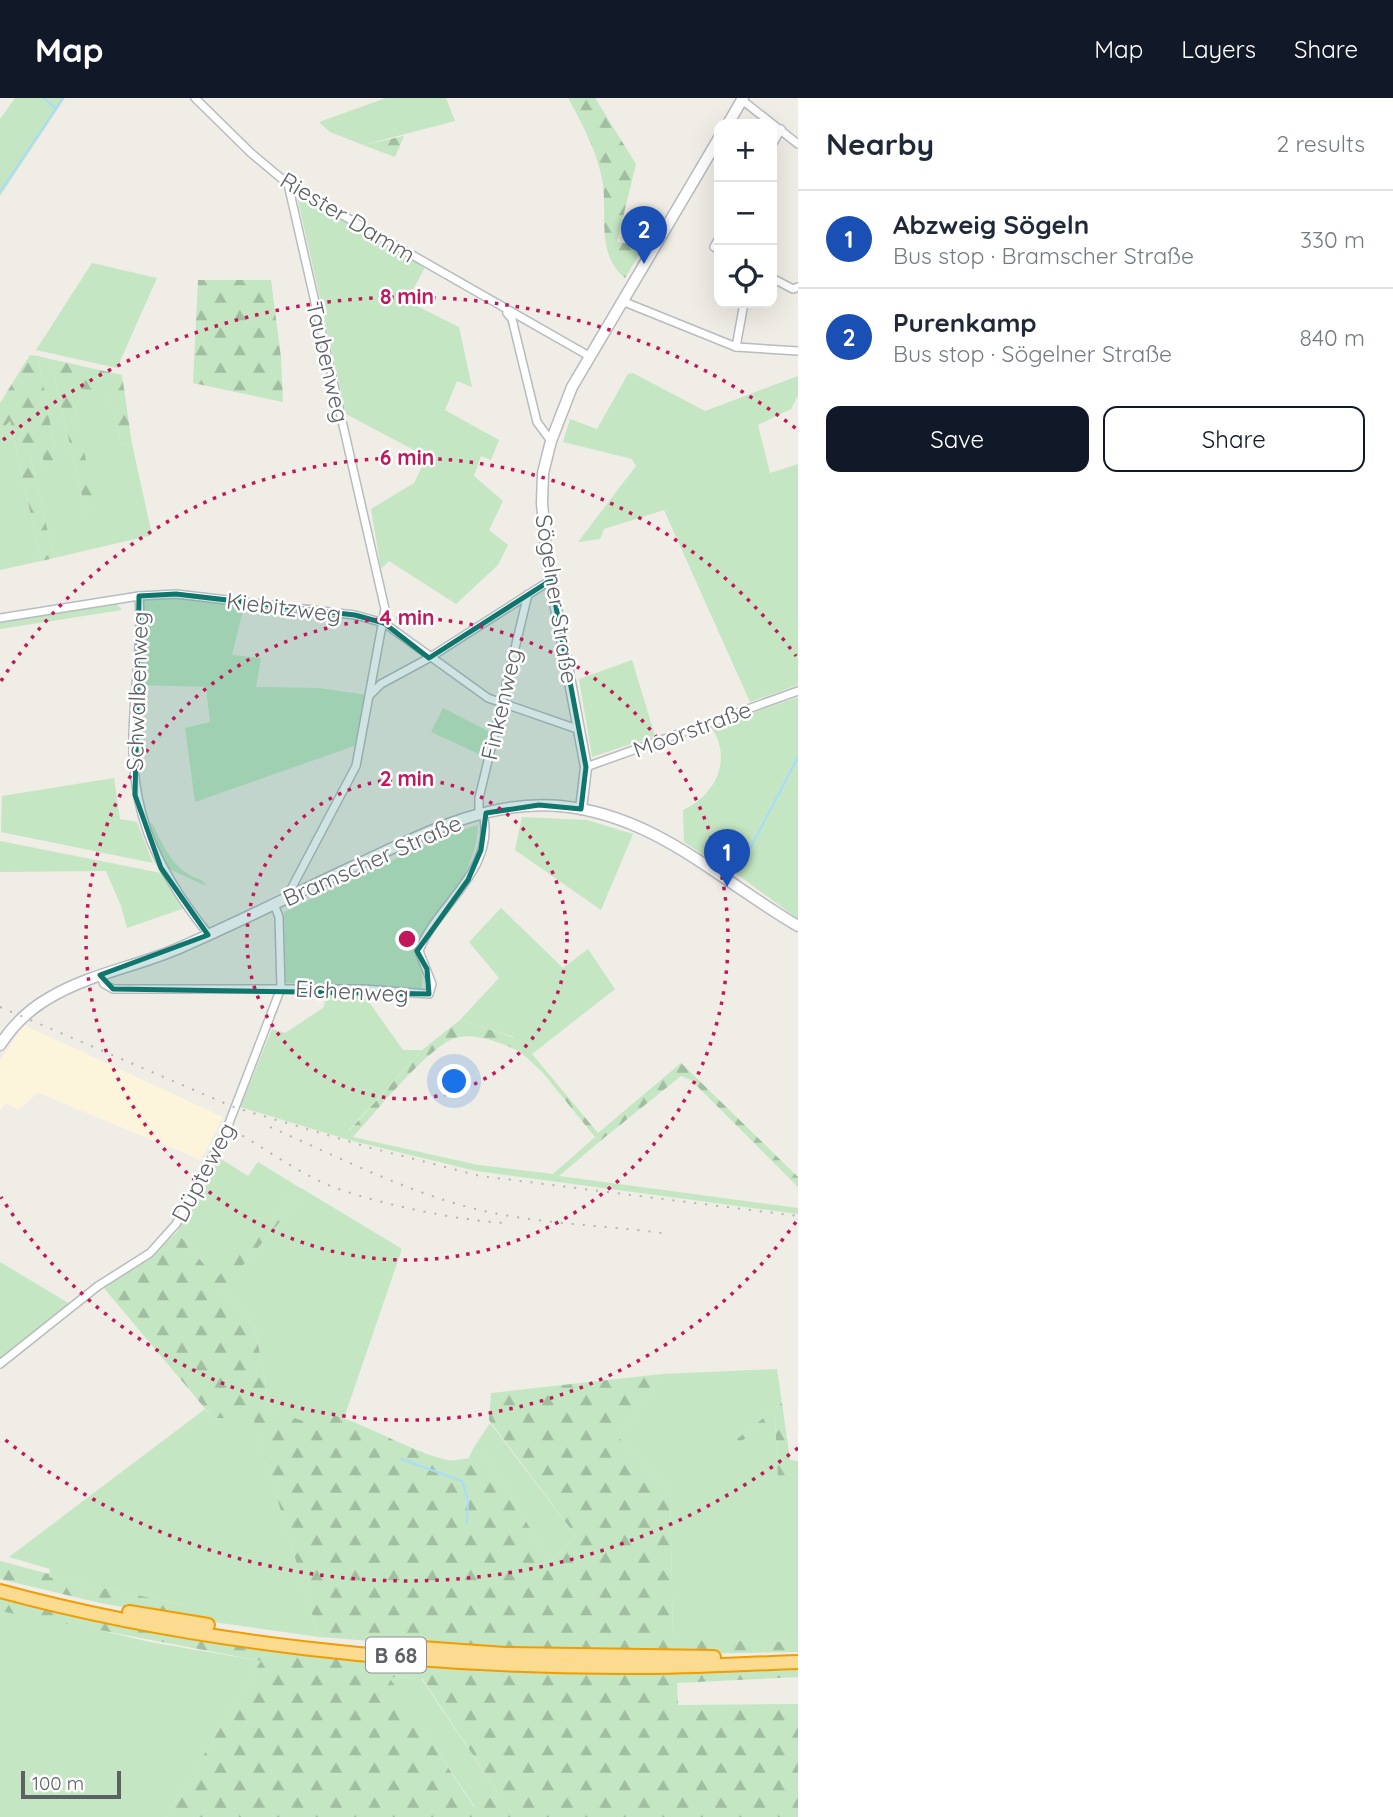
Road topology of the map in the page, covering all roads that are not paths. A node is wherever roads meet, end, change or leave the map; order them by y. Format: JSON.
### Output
{"nodes":[{"id":1,"x":195,"y":98,"type":"edge"},
{"id":2,"x":743,"y":99,"type":"edge"},
{"id":3,"x":731,"y":119,"type":"edge"},
{"id":4,"x":781,"y":129,"type":"junction"},
{"id":5,"x":777,"y":136,"type":"edge"},
{"id":6,"x":798,"y":144,"type":"edge"},
{"id":7,"x":714,"y":146,"type":"edge"},
{"id":8,"x":288,"y":184,"type":"junction"},
{"id":9,"x":777,"y":281,"type":"edge"},
{"id":10,"x":798,"y":287,"type":"edge"},
{"id":11,"x":622,"y":302,"type":"junction"},
{"id":12,"x":743,"y":308,"type":"edge"},
{"id":13,"x":505,"y":310,"type":"junction"},
{"id":14,"x":736,"y":347,"type":"junction"},
{"id":15,"x":798,"y":351,"type":"edge"},
{"id":16,"x":589,"y":356,"type":"junction"},
{"id":17,"x":551,"y":441,"type":"junction"},
{"id":18,"x":551,"y":580,"type":"junction"},
{"id":19,"x":528,"y":594,"type":"junction"},
{"id":20,"x":139,"y":596,"type":"junction"},
{"id":21,"x":0,"y":618,"type":"edge"},
{"id":22,"x":384,"y":622,"type":"junction"},
{"id":23,"x":429,"y":658,"type":"junction"},
{"id":24,"x":798,"y":691,"type":"edge"},
{"id":25,"x":370,"y":696,"type":"junction"},
{"id":26,"x":499,"y":704,"type":"junction"},
{"id":27,"x":580,"y":730,"type":"junction"},
{"id":28,"x":586,"y":767,"type":"junction"},
{"id":29,"x":581,"y":809,"type":"junction"},
{"id":30,"x":481,"y":814,"type":"junction"},
{"id":31,"x":291,"y":896,"type":"junction"},
{"id":32,"x":274,"y":904,"type":"junction"},
{"id":33,"x":798,"y":926,"type":"edge"},
{"id":34,"x":209,"y":935,"type":"junction"},
{"id":35,"x":100,"y":975,"type":"junction"},
{"id":36,"x":281,"y":988,"type":"junction"},
{"id":37,"x":2,"y":1039,"type":"edge"},
{"id":38,"x":0,"y":1364,"type":"edge"},
{"id":39,"x":0,"y":1583,"type":"edge"},
{"id":40,"x":0,"y":1591,"type":"edge"},
{"id":41,"x":798,"y":1656,"type":"edge"},
{"id":42,"x":798,"y":1662,"type":"edge"}],
"edges":[{"from":1,"to":8,"type":"street","name":"Riester Damm"},
{"from":2,"to":3,"type":"street"},
{"from":2,"to":4,"type":"street"},
{"from":4,"to":5,"type":"street"},
{"from":4,"to":6,"type":"street"},
{"from":7,"to":11,"type":"street","name":"Sögelner Straße"},
{"from":8,"to":13,"type":"street","name":"Riester Damm"},
{"from":8,"to":22,"type":"street","name":"Taubenweg"},
{"from":9,"to":10,"type":"street"},
{"from":11,"to":14,"type":"street"},
{"from":11,"to":16,"type":"street","name":"Sögelner Straße"},
{"from":12,"to":14,"type":"street"},
{"from":13,"to":16,"type":"street","name":"Riester Damm"},
{"from":13,"to":17,"type":"street"},
{"from":14,"to":15,"type":"street"},
{"from":16,"to":17,"type":"street","name":"Sögelner Straße"},
{"from":17,"to":18,"type":"street","name":"Sögelner Straße"},
{"from":18,"to":19,"type":"street"},
{"from":18,"to":27,"type":"street","name":"Sögelner Straße"},
{"from":19,"to":23,"type":"street"},
{"from":19,"to":26,"type":"street","name":"Finkenweg"},
{"from":20,"to":21,"type":"street","name":"Kiebitzweg"},
{"from":20,"to":22,"type":"street","name":"Kiebitzweg"},
{"from":20,"to":34,"type":"street","name":"Schwalbenweg"},
{"from":22,"to":23,"type":"street","name":"Kiebitzweg"},
{"from":22,"to":25,"type":"street","name":"Taubenweg"},
{"from":23,"to":25,"type":"street"},
{"from":23,"to":26,"type":"street","name":"Kiebitzweg"},
{"from":24,"to":28,"type":"street","name":"Moorstraße"},
{"from":25,"to":31,"type":"street","name":"Taubenweg"},
{"from":26,"to":27,"type":"street","name":"Kiebitzweg"},
{"from":26,"to":30,"type":"street","name":"Finkenweg"},
{"from":27,"to":28,"type":"street","name":"Sögelner Straße"},
{"from":28,"to":29,"type":"street","name":"Sögelner Straße"},
{"from":29,"to":30,"type":"street","name":"Bramscher Straße"},
{"from":29,"to":33,"type":"street","name":"Bramscher Straße"},
{"from":30,"to":31,"type":"street","name":"Bramscher Straße"},
{"from":30,"to":36,"type":"street","name":"Eichenweg"},
{"from":31,"to":32,"type":"street","name":"Bramscher Straße"},
{"from":32,"to":34,"type":"street","name":"Bramscher Straße"},
{"from":32,"to":36,"type":"street","name":"Eichenweg"},
{"from":34,"to":35,"type":"street","name":"Bramscher Straße"},
{"from":35,"to":36,"type":"street","name":"Eichenweg"},
{"from":35,"to":37,"type":"street","name":"Bramscher Straße"},
{"from":36,"to":38,"type":"street","name":"Düpteweg"},
{"from":39,"to":41,"type":"highway","number":"B 68"},
{"from":40,"to":42,"type":"highway","number":"B 68"}]}
